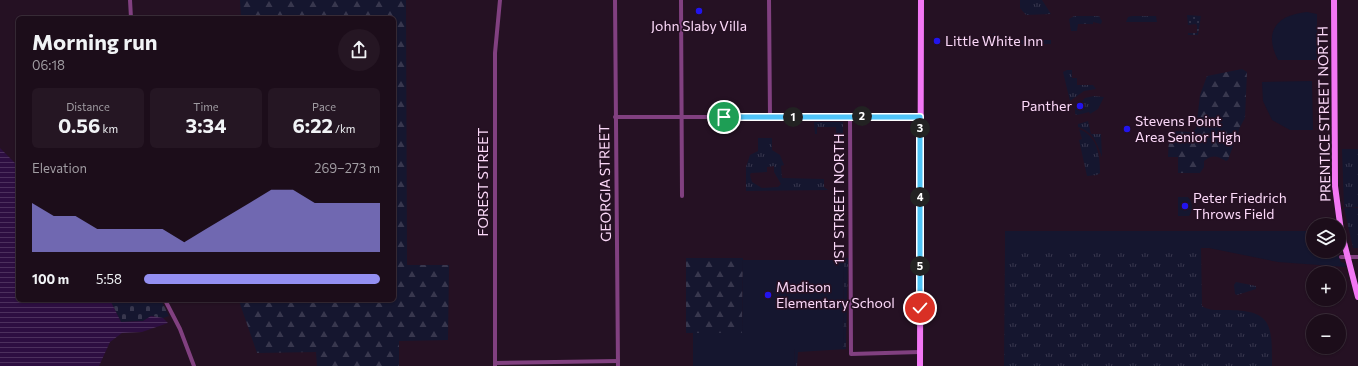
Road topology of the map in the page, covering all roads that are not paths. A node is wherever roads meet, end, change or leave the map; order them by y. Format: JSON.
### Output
{"nodes":[{"id":1,"x":130,"y":0,"type":"edge"},
{"id":2,"x":500,"y":0,"type":"edge"},
{"id":3,"x":615,"y":0,"type":"edge"},
{"id":4,"x":681,"y":0,"type":"edge"},
{"id":5,"x":769,"y":0,"type":"edge"},
{"id":6,"x":921,"y":0,"type":"edge"},
{"id":7,"x":1334,"y":0,"type":"edge"},
{"id":8,"x":131,"y":16,"type":"edge"},
{"id":9,"x":850,"y":116,"type":"junction"},
{"id":10,"x":615,"y":117,"type":"junction"},
{"id":11,"x":681,"y":117,"type":"junction"},
{"id":12,"x":770,"y":117,"type":"junction"},
{"id":13,"x":920,"y":117,"type":"junction"},
{"id":14,"x":682,"y":196,"type":"dead end"},
{"id":15,"x":1348,"y":257,"type":"junction"},
{"id":16,"x":1358,"y":257,"type":"edge"},
{"id":17,"x":1358,"y":297,"type":"edge"},
{"id":18,"x":166,"y":302,"type":"edge"},
{"id":19,"x":920,"y":352,"type":"junction"},
{"id":20,"x":618,"y":360,"type":"junction"},
{"id":21,"x":495,"y":365,"type":"edge"},
{"id":22,"x":194,"y":366,"type":"edge"},
{"id":23,"x":618,"y":366,"type":"edge"},
{"id":24,"x":920,"y":366,"type":"edge"}],
"edges":[{"from":1,"to":8,"type":"street"},
{"from":2,"to":21,"type":"street","name":"FOREST STREET"},
{"from":3,"to":10,"type":"street","name":"GEORGIA STREET"},
{"from":4,"to":11,"type":"street"},
{"from":5,"to":12,"type":"street"},
{"from":6,"to":13,"type":"street"},
{"from":7,"to":15,"type":"street","name":"PRENTICE STREET NORTH"},
{"from":9,"to":12,"type":"street"},
{"from":9,"to":13,"type":"street"},
{"from":9,"to":19,"type":"street","name":"1ST STREET NORTH"},
{"from":10,"to":11,"type":"street"},
{"from":10,"to":20,"type":"street","name":"GEORGIA STREET"},
{"from":11,"to":12,"type":"street"},
{"from":11,"to":14,"type":"street"},
{"from":13,"to":19,"type":"street"},
{"from":15,"to":16,"type":"street"},
{"from":15,"to":17,"type":"street","name":"PRENTICE STREET NORTH"},
{"from":18,"to":22,"type":"street"},
{"from":19,"to":24,"type":"street"},
{"from":20,"to":21,"type":"street"},
{"from":20,"to":23,"type":"street","name":"GEORGIA STREET"}]}
